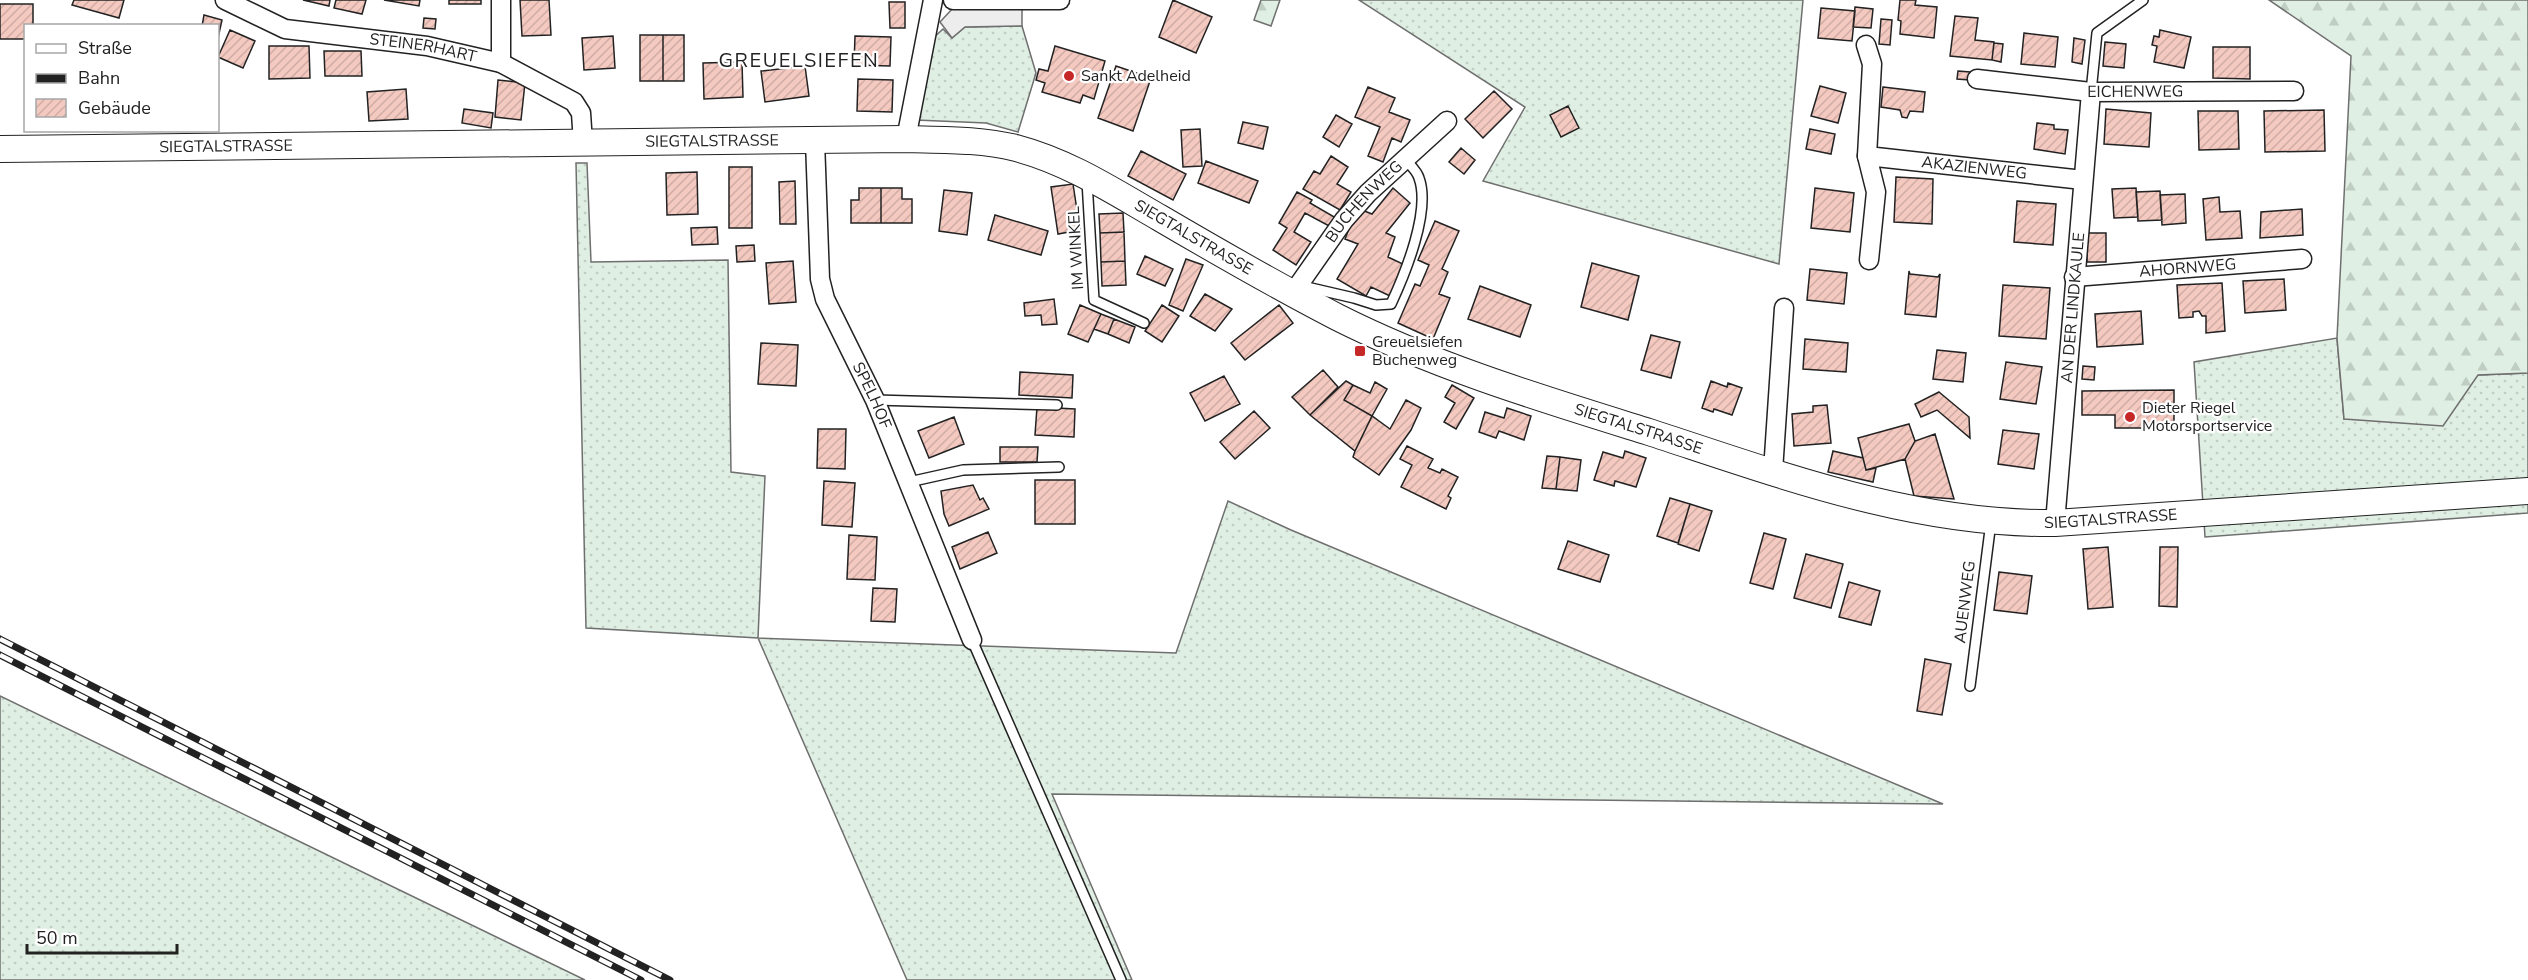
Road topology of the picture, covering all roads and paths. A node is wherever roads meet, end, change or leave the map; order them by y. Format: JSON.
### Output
{"nodes":[{"id":1,"x":225,"y":0,"type":"edge"},
{"id":2,"x":501,"y":0,"type":"edge"},
{"id":3,"x":933,"y":0,"type":"edge"},
{"id":4,"x":953,"y":0,"type":"edge"},
{"id":5,"x":1060,"y":0,"type":"edge"},
{"id":6,"x":2143,"y":0,"type":"edge"},
{"id":7,"x":1866,"y":45,"type":"dead end"},
{"id":8,"x":501,"y":63,"type":"junction"},
{"id":9,"x":1977,"y":79,"type":"dead end"},
{"id":10,"x":2294,"y":91,"type":"dead end"},
{"id":11,"x":2091,"y":92,"type":"junction"},
{"id":12,"x":1447,"y":121,"type":"dead end"},
{"id":13,"x":906,"y":139,"type":"junction"},
{"id":14,"x":815,"y":141,"type":"junction"},
{"id":15,"x":583,"y":142,"type":"junction"},
{"id":16,"x":0,"y":149,"type":"edge"},
{"id":17,"x":1867,"y":156,"type":"junction"},
{"id":18,"x":1405,"y":159,"type":"junction"},
{"id":19,"x":1087,"y":176,"type":"junction"},
{"id":20,"x":2082,"y":180,"type":"junction"},
{"id":21,"x":2302,"y":259,"type":"dead end"},
{"id":22,"x":1869,"y":260,"type":"dead end"},
{"id":23,"x":2074,"y":277,"type":"junction"},
{"id":24,"x":1295,"y":289,"type":"junction"},
{"id":25,"x":1784,"y":308,"type":"dead end"},
{"id":26,"x":1144,"y":323,"type":"dead end"},
{"id":27,"x":875,"y":400,"type":"junction"},
{"id":28,"x":1057,"y":405,"type":"dead end"},
{"id":29,"x":1059,"y":467,"type":"dead end"},
{"id":30,"x":1773,"y":471,"type":"junction"},
{"id":31,"x":909,"y":482,"type":"junction"},
{"id":32,"x":2528,"y":491,"type":"edge"},
{"id":33,"x":1991,"y":521,"type":"junction"},
{"id":34,"x":2055,"y":523,"type":"junction"},
{"id":35,"x":972,"y":640,"type":"joint"},
{"id":36,"x":1970,"y":686,"type":"dead end"},
{"id":37,"x":1121,"y":980,"type":"edge"}],
"edges":[{"from":1,"to":8,"type":"street","name":"STEINERHART"},
{"from":2,"to":8,"type":"street"},
{"from":3,"to":13,"type":"street"},
{"from":4,"to":5,"type":"street"},
{"from":6,"to":11,"type":"lane"},
{"from":7,"to":17,"type":"street"},
{"from":8,"to":15,"type":"street","name":"STEINERHART"},
{"from":9,"to":11,"type":"street","name":"EICHENWEG"},
{"from":10,"to":11,"type":"street","name":"EICHENWEG"},
{"from":11,"to":20,"type":"street","name":"AN DER LINDKAULE"},
{"from":12,"to":18,"type":"street","name":"BUCHENWEG"},
{"from":13,"to":14,"type":"main road","name":"SIEGTALSTRASSE"},
{"from":13,"to":19,"type":"main road","name":"SIEGTALSTRASSE"},
{"from":14,"to":15,"type":"main road","name":"SIEGTALSTRASSE"},
{"from":14,"to":27,"type":"street","name":"SPELHOF"},
{"from":15,"to":16,"type":"main road","name":"SIEGTALSTRASSE"},
{"from":17,"to":20,"type":"street","name":"AKAZIENWEG"},
{"from":17,"to":22,"type":"street"},
{"from":18,"to":24,"type":"street","name":"BUCHENWEG"},
{"from":18,"to":24,"type":"lane"},
{"from":19,"to":24,"type":"main road","name":"SIEGTALSTRASSE"},
{"from":19,"to":26,"type":"lane","name":"IM WINKEL"},
{"from":20,"to":23,"type":"street","name":"AN DER LINDKAULE"},
{"from":21,"to":23,"type":"street","name":"AHORNWEG"},
{"from":23,"to":34,"type":"street","name":"AN DER LINDKAULE"},
{"from":24,"to":30,"type":"main road","name":"SIEGTALSTRASSE"},
{"from":25,"to":30,"type":"street"},
{"from":27,"to":28,"type":"lane"},
{"from":27,"to":31,"type":"street","name":"SPELHOF"},
{"from":29,"to":31,"type":"lane"},
{"from":30,"to":33,"type":"main road","name":"SIEGTALSTRASSE"},
{"from":31,"to":35,"type":"street","name":"SPELHOF"},
{"from":32,"to":34,"type":"main road","name":"SIEGTALSTRASSE"},
{"from":33,"to":34,"type":"main road","name":"SIEGTALSTRASSE"},
{"from":33,"to":36,"type":"lane","name":"AUENWEG"},
{"from":35,"to":37,"type":"lane"}]}
